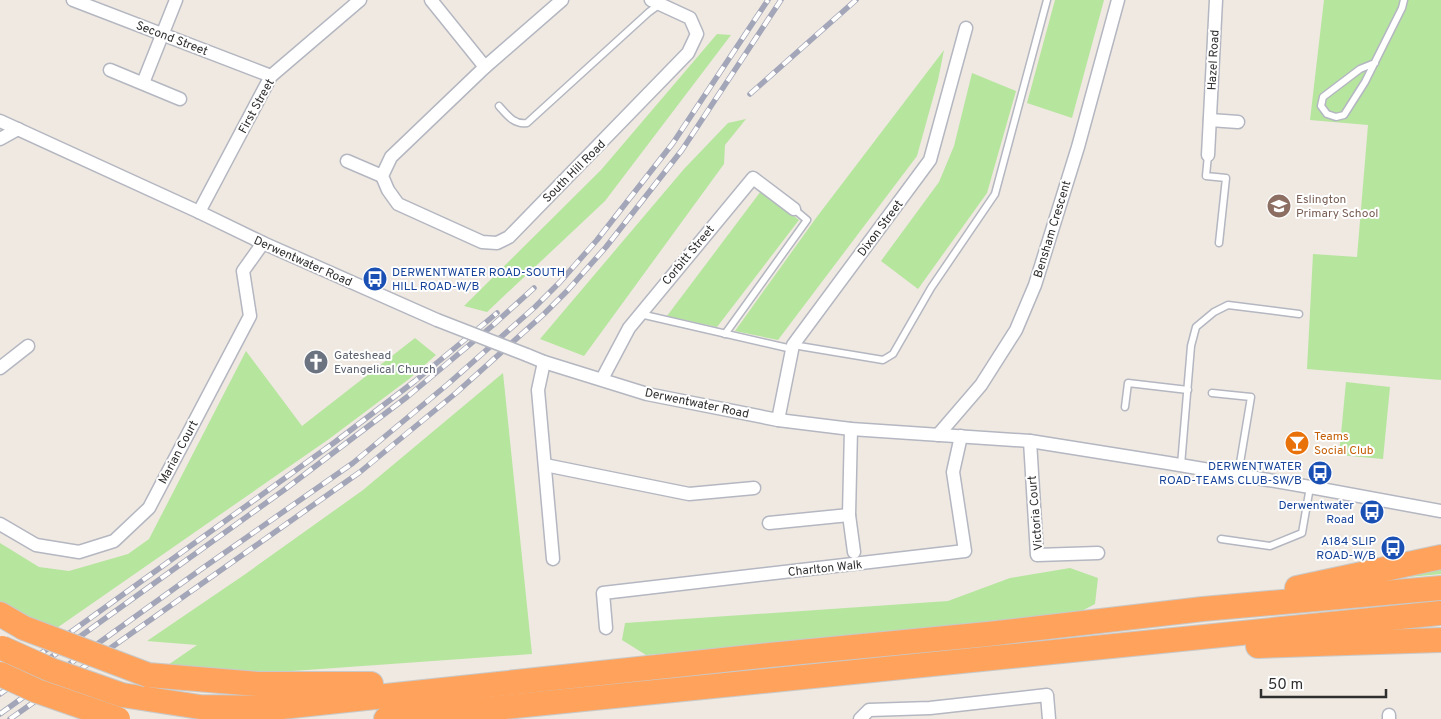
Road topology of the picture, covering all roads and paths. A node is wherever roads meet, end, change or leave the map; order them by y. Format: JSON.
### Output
{"nodes":[{"id":1,"x":73,"y":0,"type":"edge"},
{"id":2,"x":176,"y":0,"type":"edge"},
{"id":3,"x":360,"y":0,"type":"edge"},
{"id":4,"x":431,"y":0,"type":"edge"},
{"id":5,"x":562,"y":0,"type":"edge"},
{"id":6,"x":1047,"y":0,"type":"edge"},
{"id":7,"x":1118,"y":0,"type":"edge"},
{"id":8,"x":1216,"y":0,"type":"edge"},
{"id":9,"x":1404,"y":0,"type":"edge"},
{"id":10,"x":656,"y":2,"type":"edge"},
{"id":11,"x":966,"y":28,"type":"dead end"},
{"id":12,"x":162,"y":34,"type":"junction"},
{"id":13,"x":1375,"y":63,"type":"junction"},
{"id":14,"x":485,"y":67,"type":"junction"},
{"id":15,"x":110,"y":70,"type":"dead end"},
{"id":16,"x":271,"y":76,"type":"junction"},
{"id":17,"x":143,"y":83,"type":"junction"},
{"id":18,"x":180,"y":98,"type":"dead end"},
{"id":19,"x":499,"y":106,"type":"dead end"},
{"id":20,"x":1210,"y":120,"type":"junction"},
{"id":21,"x":0,"y":121,"type":"edge"},
{"id":22,"x":1238,"y":122,"type":"dead end"},
{"id":23,"x":18,"y":129,"type":"junction"},
{"id":24,"x":0,"y":139,"type":"edge"},
{"id":25,"x":1208,"y":155,"type":"joint"},
{"id":26,"x":347,"y":161,"type":"dead end"},
{"id":27,"x":382,"y":176,"type":"junction"},
{"id":28,"x":794,"y":209,"type":"joint"},
{"id":29,"x":199,"y":212,"type":"junction"},
{"id":30,"x":1219,"y":242,"type":"dead end"},
{"id":31,"x":262,"y":243,"type":"junction"},
{"id":32,"x":639,"y":314,"type":"junction"},
{"id":33,"x":1299,"y":314,"type":"dead end"},
{"id":34,"x":725,"y":334,"type":"junction"},
{"id":35,"x":28,"y":346,"type":"dead end"},
{"id":36,"x":793,"y":347,"type":"junction"},
{"id":37,"x":544,"y":362,"type":"junction"},
{"id":38,"x":0,"y":368,"type":"edge"},
{"id":39,"x":602,"y":379,"type":"junction"},
{"id":40,"x":1188,"y":390,"type":"junction"},
{"id":41,"x":1212,"y":393,"type":"dead end"},
{"id":42,"x":1125,"y":407,"type":"dead end"},
{"id":43,"x":778,"y":420,"type":"junction"},
{"id":44,"x":851,"y":429,"type":"junction"},
{"id":45,"x":938,"y":435,"type":"junction"},
{"id":46,"x":961,"y":436,"type":"junction"},
{"id":47,"x":1030,"y":441,"type":"junction"},
{"id":48,"x":545,"y":465,"type":"junction"},
{"id":49,"x":1181,"y":465,"type":"junction"},
{"id":50,"x":1238,"y":474,"type":"junction"},
{"id":51,"x":1310,"y":487,"type":"junction"},
{"id":52,"x":754,"y":488,"type":"dead end"},
{"id":53,"x":1441,"y":511,"type":"edge"},
{"id":54,"x":849,"y":515,"type":"junction"},
{"id":55,"x":769,"y":523,"type":"dead end"},
{"id":56,"x":0,"y":524,"type":"edge"},
{"id":57,"x":1221,"y":539,"type":"dead end"},
{"id":58,"x":854,"y":552,"type":"dead end"},
{"id":59,"x":1098,"y":553,"type":"dead end"},
{"id":60,"x":1441,"y":557,"type":"edge"},
{"id":61,"x":553,"y":559,"type":"dead end"},
{"id":62,"x":1441,"y":588,"type":"edge"},
{"id":63,"x":1203,"y":609,"type":"junction"},
{"id":64,"x":1441,"y":613,"type":"edge"},
{"id":65,"x":0,"y":614,"type":"edge"},
{"id":66,"x":606,"y":628,"type":"dead end"},
{"id":67,"x":1441,"y":640,"type":"edge"},
{"id":68,"x":1,"y":648,"type":"edge"},
{"id":69,"x":1037,"y":653,"type":"junction"},
{"id":70,"x":0,"y":674,"type":"edge"},
{"id":71,"x":496,"y":684,"type":"junction"},
{"id":72,"x":118,"y":719,"type":"edge"},
{"id":73,"x":386,"y":719,"type":"edge"},
{"id":74,"x":860,"y":719,"type":"edge"},
{"id":75,"x":1049,"y":719,"type":"edge"}],
"edges":[{"from":1,"to":12,"type":"street","name":"Second Street"},
{"from":2,"to":12,"type":"street"},
{"from":3,"to":16,"type":"street","name":"First Street"},
{"from":4,"to":14,"type":"street"},
{"from":5,"to":14,"type":"street"},
{"from":6,"to":36,"type":"lane"},
{"from":7,"to":45,"type":"street","name":"Bensham Crescent"},
{"from":8,"to":20,"type":"street","name":"Hazel Road"},
{"from":9,"to":13,"type":"lane"},
{"from":10,"to":19,"type":"lane"},
{"from":10,"to":27,"type":"street","name":"South Hill Road"},
{"from":11,"to":36,"type":"street","name":"Dixon Street"},
{"from":12,"to":16,"type":"street","name":"Second Street"},
{"from":12,"to":17,"type":"street"},
{"from":13,"to":13,"type":"lane"},
{"from":14,"to":27,"type":"street"},
{"from":15,"to":17,"type":"street"},
{"from":16,"to":29,"type":"street","name":"First Street"},
{"from":17,"to":18,"type":"street"},
{"from":20,"to":22,"type":"street"},
{"from":20,"to":25,"type":"street","name":"Hazel Road"},
{"from":21,"to":23,"type":"street","name":"Derwentwater Road"},
{"from":23,"to":24,"type":"street"},
{"from":23,"to":29,"type":"street","name":"Derwentwater Road"},
{"from":25,"to":30,"type":"lane"},
{"from":26,"to":27,"type":"street"},
{"from":28,"to":32,"type":"street","name":"Corbitt Street"},
{"from":28,"to":34,"type":"lane"},
{"from":29,"to":31,"type":"street","name":"Derwentwater Road"},
{"from":31,"to":37,"type":"street","name":"Derwentwater Road","bridge":true},
{"from":31,"to":56,"type":"street","name":"Marian Court"},
{"from":32,"to":34,"type":"lane"},
{"from":32,"to":39,"type":"street","name":"Corbitt Street"},
{"from":33,"to":40,"type":"lane"},
{"from":34,"to":36,"type":"lane"},
{"from":35,"to":38,"type":"street"},
{"from":36,"to":43,"type":"street","name":"Dixon Street"},
{"from":37,"to":39,"type":"street","name":"Derwentwater Road"},
{"from":37,"to":48,"type":"street"},
{"from":39,"to":43,"type":"street","name":"Derwentwater Road"},
{"from":40,"to":42,"type":"lane"},
{"from":40,"to":49,"type":"lane"},
{"from":41,"to":50,"type":"lane"},
{"from":43,"to":44,"type":"street","name":"Derwentwater Road"},
{"from":44,"to":45,"type":"street","name":"Derwentwater Road"},
{"from":44,"to":54,"type":"street"},
{"from":45,"to":46,"type":"street","name":"Derwentwater Road"},
{"from":46,"to":47,"type":"street","name":"Derwentwater Road"},
{"from":46,"to":66,"type":"street","name":"Charlton Walk"},
{"from":47,"to":49,"type":"street","name":"Derwentwater Road"},
{"from":47,"to":59,"type":"street","name":"Victoria Court"},
{"from":48,"to":52,"type":"street"},
{"from":48,"to":61,"type":"street"},
{"from":49,"to":50,"type":"street","name":"Derwentwater Road"},
{"from":50,"to":51,"type":"street","name":"Derwentwater Road"},
{"from":51,"to":53,"type":"street","name":"Derwentwater Road"},
{"from":51,"to":57,"type":"lane"},
{"from":54,"to":55,"type":"street"},
{"from":54,"to":58,"type":"street"},
{"from":60,"to":63,"type":"highway"},
{"from":62,"to":63,"type":"highway"},
{"from":63,"to":71,"type":"highway"},
{"from":64,"to":69,"type":"highway"},
{"from":65,"to":71,"type":"highway","bridge":true},
{"from":67,"to":69,"type":"highway"},
{"from":68,"to":71,"type":"highway","bridge":true},
{"from":69,"to":73,"type":"highway"},
{"from":70,"to":72,"type":"highway","bridge":true},
{"from":74,"to":75,"type":"street"}]}
